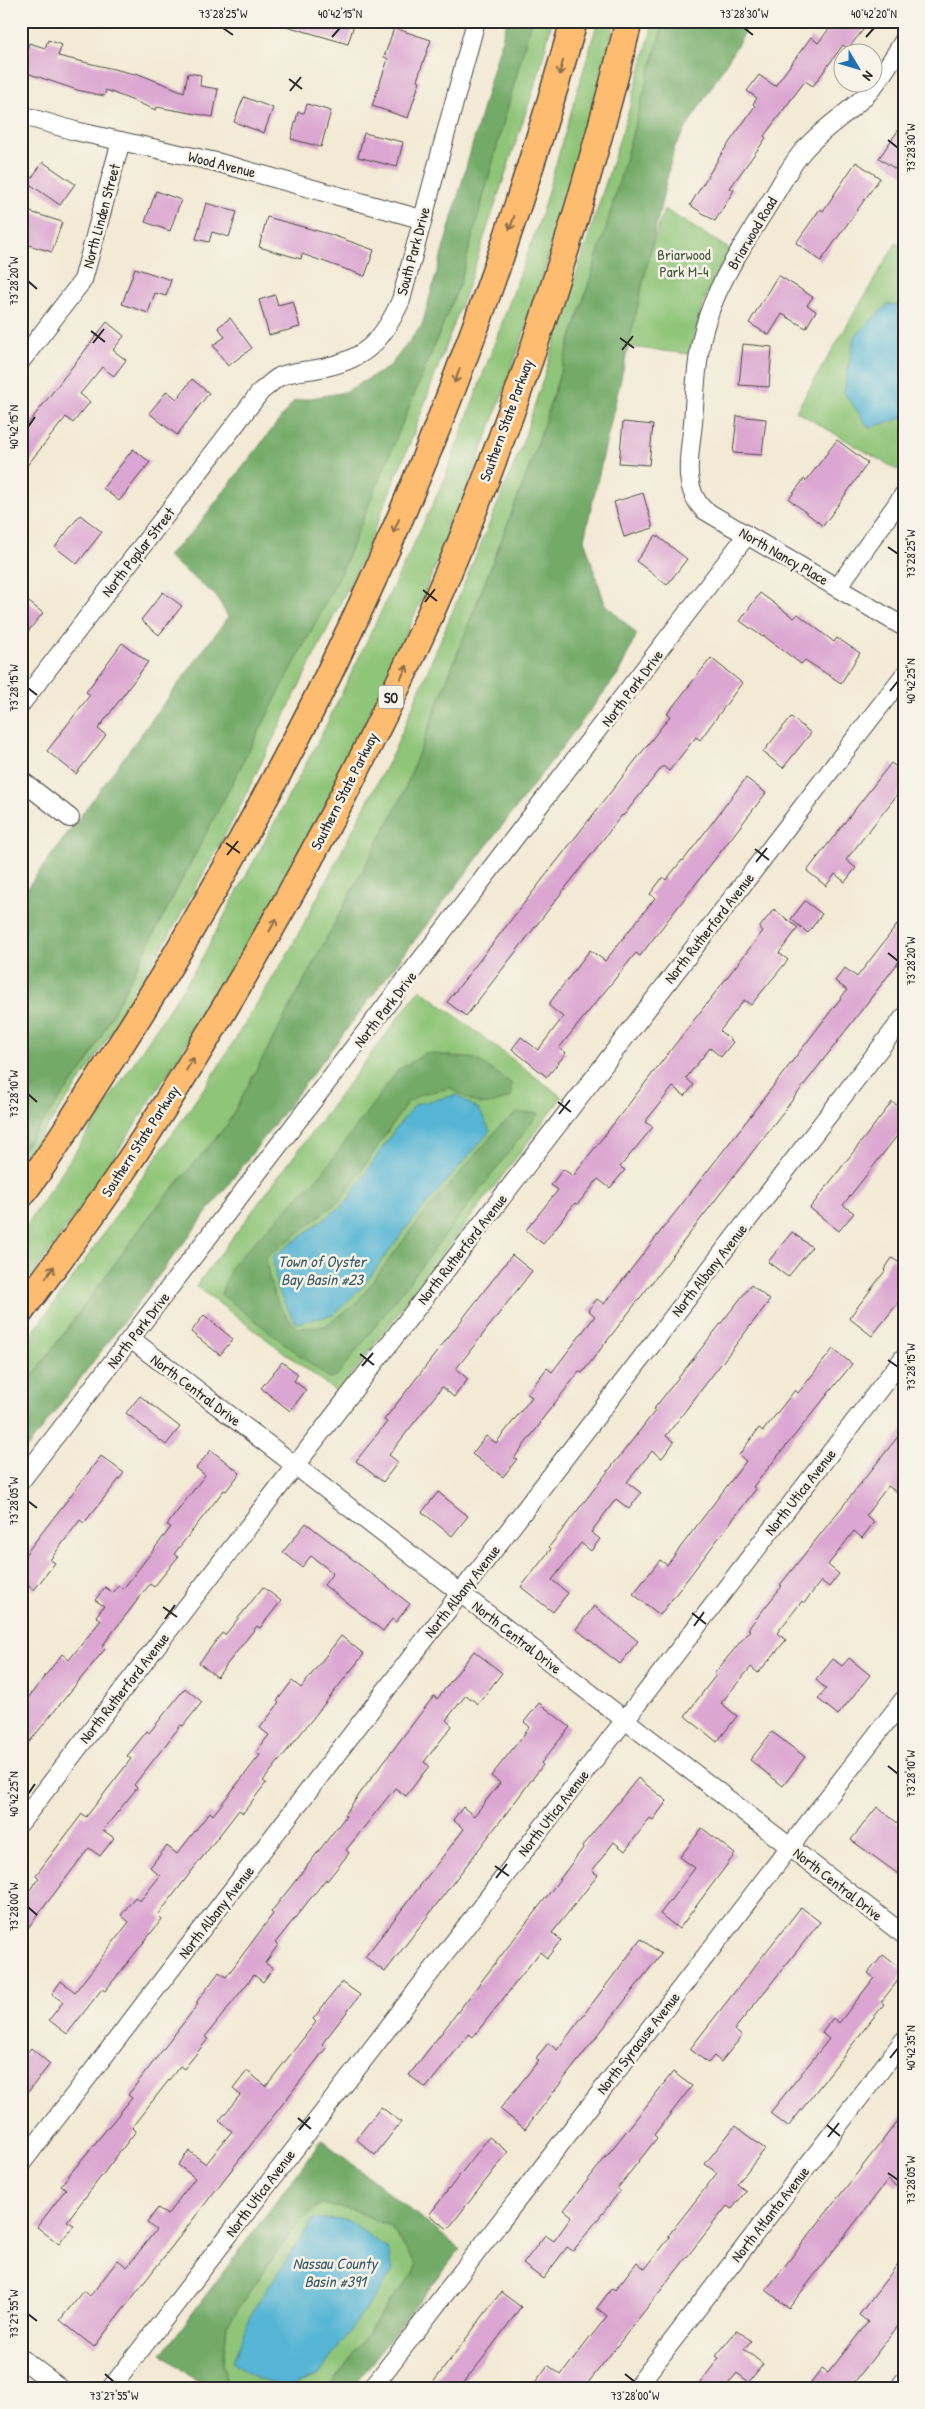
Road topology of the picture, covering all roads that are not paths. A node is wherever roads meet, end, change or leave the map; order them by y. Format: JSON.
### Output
{"nodes":[{"id":1,"x":476,"y":21,"type":"edge"},
{"id":2,"x":574,"y":21,"type":"edge"},
{"id":3,"x":629,"y":21,"type":"edge"},
{"id":4,"x":904,"y":40,"type":"edge"},
{"id":5,"x":21,"y":115,"type":"edge"},
{"id":6,"x":122,"y":141,"type":"junction"},
{"id":7,"x":421,"y":219,"type":"junction"},
{"id":8,"x":21,"y":361,"type":"edge"},
{"id":9,"x":254,"y":400,"type":"joint"},
{"id":10,"x":689,"y":468,"type":"joint"},
{"id":11,"x":904,"y":494,"type":"edge"},
{"id":12,"x":747,"y":535,"type":"junction"},
{"id":13,"x":838,"y":587,"type":"junction"},
{"id":14,"x":904,"y":627,"type":"edge"},
{"id":15,"x":904,"y":676,"type":"edge"},
{"id":16,"x":21,"y":704,"type":"edge"},
{"id":17,"x":21,"y":780,"type":"edge"},
{"id":18,"x":70,"y":818,"type":"dead end"},
{"id":19,"x":904,"y":1017,"type":"edge"},
{"id":20,"x":21,"y":1195,"type":"edge"},
{"id":21,"x":21,"y":1311,"type":"edge"},
{"id":22,"x":131,"y":1339,"type":"junction"},
{"id":23,"x":904,"y":1357,"type":"edge"},
{"id":24,"x":296,"y":1465,"type":"junction"},
{"id":25,"x":21,"y":1481,"type":"edge"},
{"id":26,"x":461,"y":1593,"type":"junction"},
{"id":27,"x":904,"y":1698,"type":"edge"},
{"id":28,"x":625,"y":1719,"type":"junction"},
{"id":29,"x":21,"y":1822,"type":"edge"},
{"id":30,"x":790,"y":1847,"type":"junction"},
{"id":31,"x":904,"y":1935,"type":"edge"},
{"id":32,"x":904,"y":2040,"type":"edge"},
{"id":33,"x":21,"y":2164,"type":"edge"},
{"id":34,"x":21,"y":2358,"type":"edge"},
{"id":35,"x":904,"y":2381,"type":"edge"},
{"id":36,"x":60,"y":2388,"type":"edge"},
{"id":37,"x":111,"y":2388,"type":"edge"},
{"id":38,"x":372,"y":2388,"type":"edge"},
{"id":39,"x":636,"y":2388,"type":"edge"},
{"id":40,"x":899,"y":2388,"type":"edge"}],
"edges":[{"from":1,"to":7,"type":"street","name":"South Park Drive"},
{"from":2,"to":20,"type":"highway","one_way":true},
{"from":21,"to":3,"type":"highway","name":"Southern State Parkway","number":"SO","one_way":true},
{"from":4,"to":10,"type":"street","name":"Briarwood Road"},
{"from":5,"to":6,"type":"street","name":"Wood Avenue"},
{"from":6,"to":7,"type":"street","name":"Wood Avenue"},
{"from":6,"to":8,"type":"street","name":"North Linden Street"},
{"from":7,"to":9,"type":"street","name":"South Park Drive"},
{"from":9,"to":16,"type":"street","name":"North Poplar Street"},
{"from":10,"to":12,"type":"street","name":"North Nancy Place"},
{"from":11,"to":13,"type":"street"},
{"from":12,"to":13,"type":"street","name":"North Nancy Place"},
{"from":12,"to":22,"type":"street","name":"North Park Drive"},
{"from":13,"to":14,"type":"street","name":"North Nancy Place"},
{"from":15,"to":24,"type":"street","name":"North Rutherford Avenue"},
{"from":17,"to":18,"type":"street"},
{"from":19,"to":26,"type":"street","name":"North Albany Avenue"},
{"from":22,"to":24,"type":"street","name":"North Central Drive"},
{"from":22,"to":25,"type":"street","name":"North Park Drive"},
{"from":23,"to":28,"type":"street","name":"North Utica Avenue"},
{"from":24,"to":26,"type":"street","name":"North Central Drive"},
{"from":24,"to":29,"type":"street","name":"North Rutherford Avenue"},
{"from":26,"to":28,"type":"street","name":"North Central Drive"},
{"from":26,"to":33,"type":"street","name":"North Albany Avenue"},
{"from":27,"to":30,"type":"street","name":"North Syracuse Avenue"},
{"from":28,"to":30,"type":"street","name":"North Central Drive"},
{"from":28,"to":37,"type":"street","name":"North Utica Avenue"},
{"from":30,"to":31,"type":"street","name":"North Central Drive"},
{"from":30,"to":38,"type":"street","name":"North Syracuse Avenue"},
{"from":32,"to":39,"type":"street","name":"North Atlanta Avenue"},
{"from":34,"to":36,"type":"street"},
{"from":35,"to":40,"type":"street"}]}
